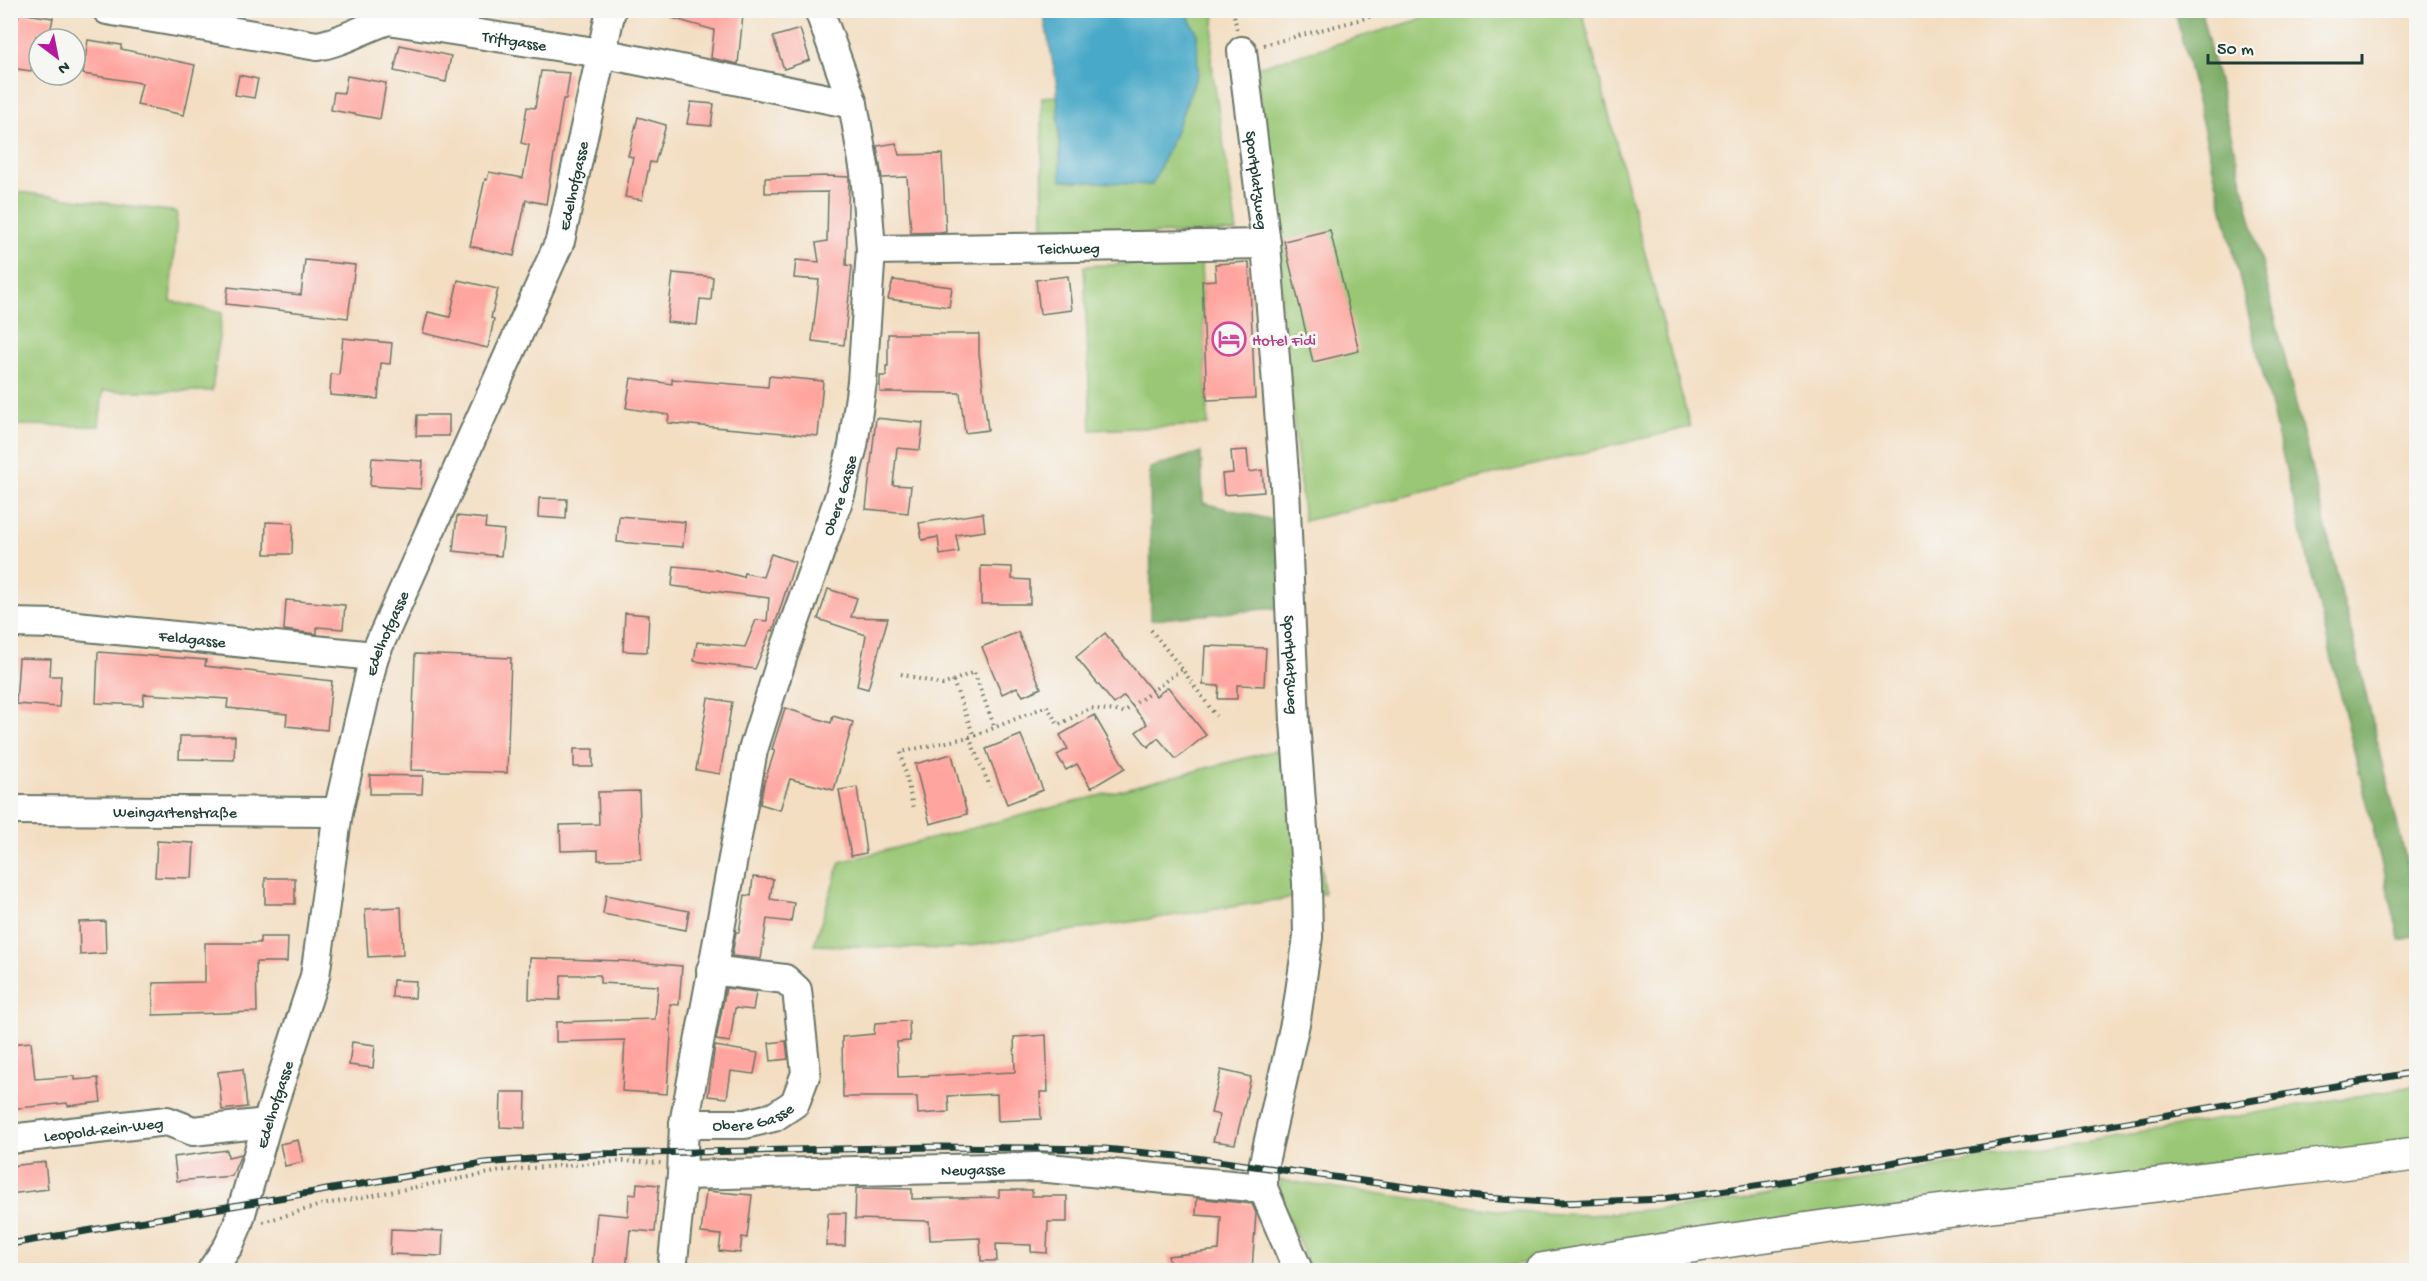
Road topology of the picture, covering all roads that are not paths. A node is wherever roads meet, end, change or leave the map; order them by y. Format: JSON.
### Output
{"nodes":[{"id":1,"x":107,"y":10,"type":"edge"},
{"id":2,"x":612,"y":10,"type":"edge"},
{"id":3,"x":819,"y":10,"type":"edge"},
{"id":4,"x":1242,"y":51,"type":"road end"},
{"id":5,"x":602,"y":53,"type":"junction"},
{"id":6,"x":853,"y":104,"type":"junction"},
{"id":7,"x":1266,"y":244,"type":"junction"},
{"id":8,"x":872,"y":250,"type":"junction"},
{"id":9,"x":10,"y":623,"type":"edge"},
{"id":10,"x":374,"y":656,"type":"junction"},
{"id":11,"x":10,"y":810,"type":"edge"},
{"id":12,"x":338,"y":812,"type":"junction"},
{"id":13,"x":711,"y":970,"type":"junction"},
{"id":14,"x":267,"y":1123,"type":"junction"},
{"id":15,"x":684,"y":1124,"type":"junction"},
{"id":16,"x":10,"y":1139,"type":"edge"},
{"id":17,"x":2416,"y":1154,"type":"edge"},
{"id":18,"x":682,"y":1172,"type":"junction"},
{"id":19,"x":1263,"y":1188,"type":"junction"},
{"id":20,"x":212,"y":1270,"type":"edge"},
{"id":21,"x":672,"y":1270,"type":"edge"},
{"id":22,"x":1298,"y":1270,"type":"edge"},
{"id":23,"x":1541,"y":1270,"type":"edge"}],
"edges":[{"from":1,"to":5,"type":"street","name":"Triftgasse"},
{"from":2,"to":5,"type":"street","name":"Edelhofgasse"},
{"from":3,"to":6,"type":"street","name":"Obere Gasse"},
{"from":4,"to":7,"type":"street","name":"Sportplatzweg"},
{"from":5,"to":6,"type":"street","name":"Triftgasse"},
{"from":5,"to":10,"type":"street","name":"Edelhofgasse"},
{"from":6,"to":8,"type":"street","name":"Obere Gasse"},
{"from":7,"to":8,"type":"street","name":"Teichweg"},
{"from":7,"to":19,"type":"street","name":"Sportplatzweg"},
{"from":8,"to":13,"type":"street","name":"Obere Gasse"},
{"from":9,"to":10,"type":"street","name":"Feldgasse"},
{"from":10,"to":12,"type":"street","name":"Edelhofgasse"},
{"from":11,"to":12,"type":"street","name":"Weingartenstraße"},
{"from":12,"to":14,"type":"street","name":"Edelhofgasse"},
{"from":13,"to":15,"type":"street","name":"Obere Gasse"},
{"from":13,"to":15,"type":"street","name":"Obere Gasse"},
{"from":14,"to":16,"type":"street","name":"Leopold-Rein-Weg"},
{"from":14,"to":20,"type":"street","name":"Edelhofgasse"},
{"from":15,"to":18,"type":"street","name":"Obere Gasse"},
{"from":17,"to":23,"type":"main road"},
{"from":18,"to":19,"type":"street","name":"Neugasse"},
{"from":18,"to":21,"type":"street","name":"Obere Gasse"},
{"from":19,"to":22,"type":"street","name":"Sportplatzweg"}]}
